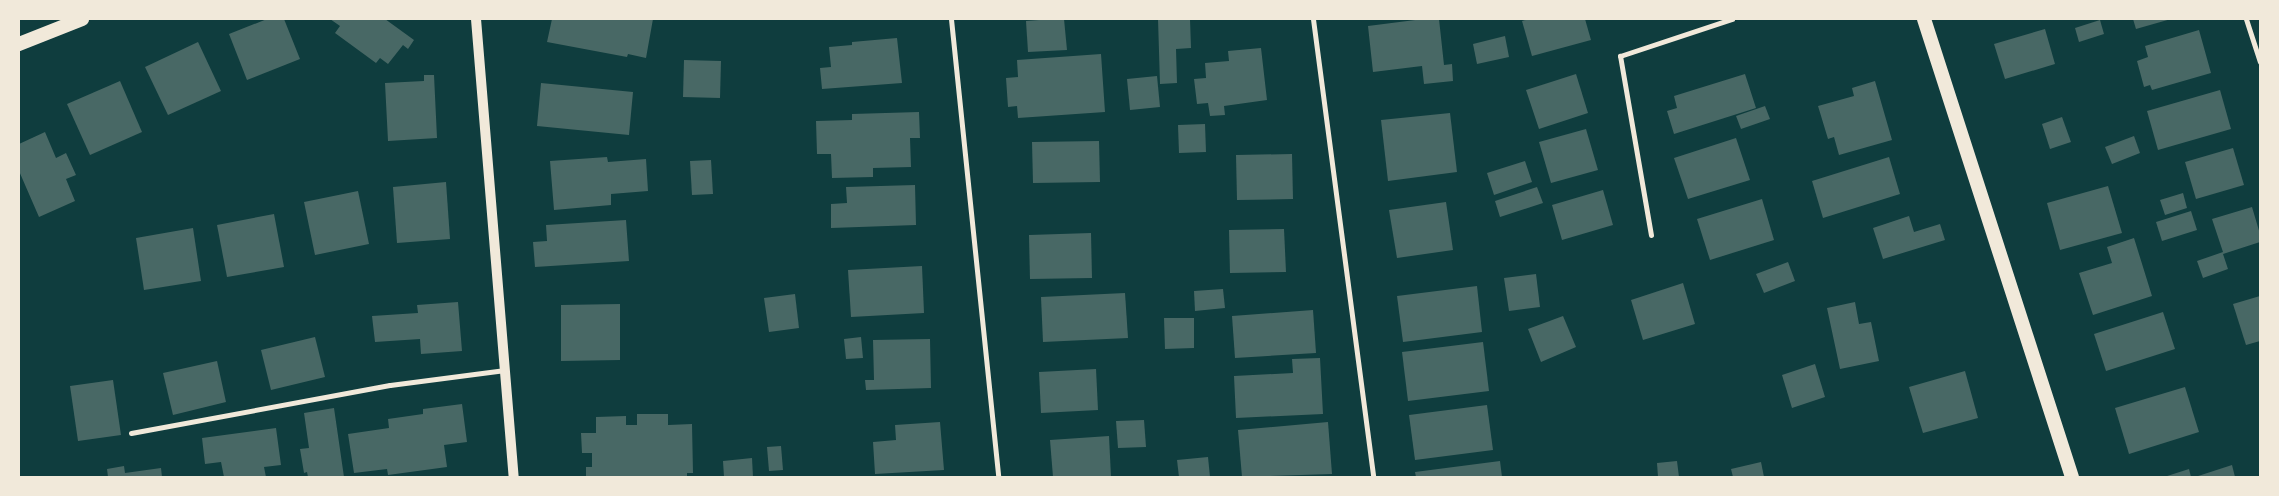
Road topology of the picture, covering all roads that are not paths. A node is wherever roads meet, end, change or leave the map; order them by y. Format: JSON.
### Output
{"nodes":[{"id":1,"x":82,"y":19,"type":"edge"},
{"id":2,"x":476,"y":19,"type":"edge"},
{"id":3,"x":951,"y":19,"type":"edge"},
{"id":4,"x":1313,"y":19,"type":"edge"},
{"id":5,"x":1732,"y":19,"type":"edge"},
{"id":6,"x":1924,"y":19,"type":"edge"},
{"id":7,"x":2246,"y":19,"type":"edge"},
{"id":8,"x":59,"y":23,"type":"edge"},
{"id":9,"x":19,"y":44,"type":"edge"},
{"id":10,"x":2260,"y":62,"type":"edge"},
{"id":11,"x":1651,"y":235,"type":"dead end"},
{"id":12,"x":506,"y":370,"type":"junction"},
{"id":13,"x":131,"y":433,"type":"dead end"},
{"id":14,"x":514,"y":477,"type":"edge"},
{"id":15,"x":998,"y":477,"type":"edge"},
{"id":16,"x":1373,"y":477,"type":"edge"},
{"id":17,"x":2072,"y":477,"type":"edge"}],
"edges":[{"from":1,"to":8,"type":"highway"},
{"from":2,"to":12,"type":"main road"},
{"from":3,"to":15,"type":"street"},
{"from":4,"to":16,"type":"street"},
{"from":5,"to":11,"type":"street"},
{"from":6,"to":17,"type":"highway"},
{"from":7,"to":10,"type":"street"},
{"from":8,"to":9,"type":"highway"},
{"from":12,"to":13,"type":"street"},
{"from":12,"to":14,"type":"main road"}]}
